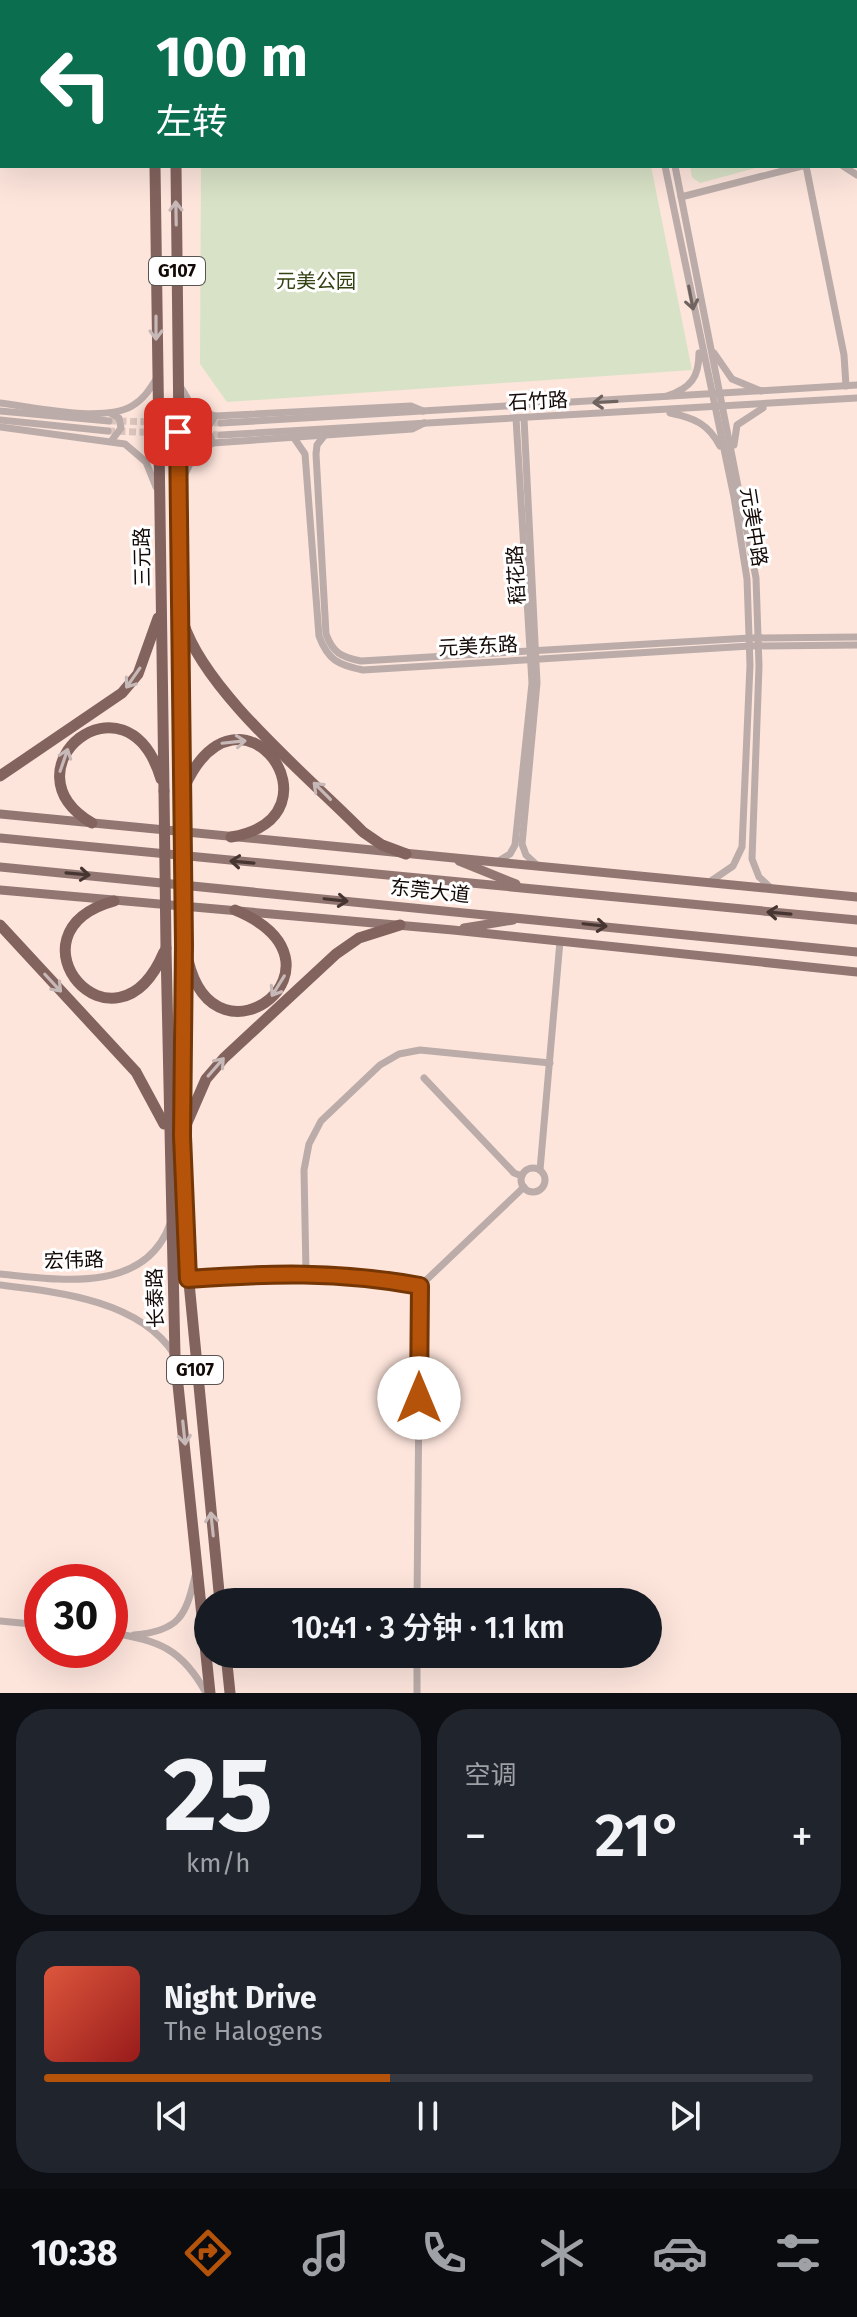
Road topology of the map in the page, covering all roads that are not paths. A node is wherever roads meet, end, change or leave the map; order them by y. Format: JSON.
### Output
{"nodes":[{"id":1,"x":155,"y":168,"type":"edge"},
{"id":2,"x":176,"y":168,"type":"edge"},
{"id":3,"x":665,"y":168,"type":"edge"},
{"id":4,"x":675,"y":168,"type":"edge"},
{"id":5,"x":796,"y":168,"type":"edge"},
{"id":6,"x":804,"y":168,"type":"edge"},
{"id":7,"x":681,"y":197,"type":"junction"},
{"id":8,"x":710,"y":341,"type":"junction"},
{"id":9,"x":700,"y":343,"type":"junction"},
{"id":10,"x":178,"y":375,"type":"junction"},
{"id":11,"x":157,"y":378,"type":"junction"},
{"id":12,"x":857,"y":385,"type":"edge"},
{"id":13,"x":846,"y":386,"type":"junction"},
{"id":14,"x":767,"y":393,"type":"junction"},
{"id":15,"x":715,"y":396,"type":"junction"},
{"id":16,"x":857,"y":398,"type":"edge"},
{"id":17,"x":654,"y":399,"type":"junction"},
{"id":18,"x":0,"y":403,"type":"edge"},
{"id":19,"x":770,"y":405,"type":"junction"},
{"id":20,"x":718,"y":408,"type":"junction"},
{"id":21,"x":0,"y":411,"type":"edge"},
{"id":22,"x":656,"y":411,"type":"junction"},
{"id":23,"x":109,"y":417,"type":"junction"},
{"id":24,"x":520,"y":418,"type":"junction"},
{"id":25,"x":0,"y":420,"type":"edge"},
{"id":26,"x":218,"y":420,"type":"junction"},
{"id":27,"x":426,"y":422,"type":"junction"},
{"id":28,"x":0,"y":427,"type":"edge"},
{"id":29,"x":108,"y":431,"type":"tunnel mouth"},
{"id":30,"x":221,"y":435,"type":"tunnel mouth"},
{"id":31,"x":324,"y":436,"type":"junction"},
{"id":32,"x":294,"y":438,"type":"junction"},
{"id":33,"x":112,"y":440,"type":"junction"},
{"id":34,"x":213,"y":443,"type":"junction"},
{"id":35,"x":730,"y":456,"type":"junction"},
{"id":36,"x":179,"y":488,"type":"junction"},
{"id":37,"x":159,"y":496,"type":"junction"},
{"id":38,"x":161,"y":605,"type":"junction"},
{"id":39,"x":179,"y":609,"type":"junction"},
{"id":40,"x":857,"y":637,"type":"edge"},
{"id":41,"x":754,"y":642,"type":"junction"},
{"id":42,"x":857,"y":645,"type":"edge"},
{"id":43,"x":533,"y":654,"type":"junction"},
{"id":44,"x":0,"y":776,"type":"edge"},
{"id":45,"x":164,"y":791,"type":"junction"},
{"id":46,"x":183,"y":792,"type":"junction"},
{"id":47,"x":0,"y":814,"type":"edge"},
{"id":48,"x":92,"y":823,"type":"junction"},
{"id":49,"x":231,"y":837,"type":"junction"},
{"id":50,"x":0,"y":838,"type":"edge"},
{"id":51,"x":406,"y":854,"type":"junction"},
{"id":52,"x":450,"y":857,"type":"junction"},
{"id":53,"x":496,"y":862,"type":"junction"},
{"id":54,"x":539,"y":866,"type":"junction"},
{"id":55,"x":0,"y":867,"type":"edge"},
{"id":56,"x":707,"y":881,"type":"junction"},
{"id":57,"x":771,"y":888,"type":"junction"},
{"id":58,"x":527,"y":889,"type":"junction"},
{"id":59,"x":0,"y":890,"type":"edge"},
{"id":60,"x":857,"y":897,"type":"edge"},
{"id":61,"x":114,"y":901,"type":"junction"},
{"id":62,"x":235,"y":910,"type":"junction"},
{"id":63,"x":525,"y":918,"type":"junction"},
{"id":64,"x":857,"y":920,"type":"edge"},
{"id":65,"x":0,"y":925,"type":"edge"},
{"id":66,"x":400,"y":925,"type":"junction"},
{"id":67,"x":453,"y":930,"type":"junction"},
{"id":68,"x":560,"y":941,"type":"junction"},
{"id":69,"x":184,"y":945,"type":"junction"},
{"id":70,"x":166,"y":948,"type":"junction"},
{"id":71,"x":857,"y":952,"type":"edge"},
{"id":72,"x":857,"y":972,"type":"edge"},
{"id":73,"x":550,"y":1063,"type":"junction"},
{"id":74,"x":424,"y":1078,"type":"dead end"},
{"id":75,"x":182,"y":1136,"type":"junction"},
{"id":76,"x":168,"y":1138,"type":"junction"},
{"id":77,"x":540,"y":1170,"type":"junction"},
{"id":78,"x":522,"y":1176,"type":"junction"},
{"id":79,"x":524,"y":1187,"type":"junction"},
{"id":80,"x":170,"y":1222,"type":"junction"},
{"id":81,"x":306,"y":1272,"type":"junction"},
{"id":82,"x":0,"y":1274,"type":"edge"},
{"id":83,"x":188,"y":1279,"type":"junction"},
{"id":84,"x":0,"y":1285,"type":"edge"},
{"id":85,"x":420,"y":1286,"type":"junction"},
{"id":86,"x":175,"y":1356,"type":"junction"},
{"id":87,"x":198,"y":1566,"type":"junction"},
{"id":88,"x":219,"y":1588,"type":"edge"},
{"id":89,"x":417,"y":1588,"type":"edge"},
{"id":90,"x":0,"y":1621,"type":"edge"},
{"id":91,"x":24,"y":1623,"type":"edge"},
{"id":92,"x":128,"y":1635,"type":"joint"},
{"id":93,"x":227,"y":1668,"type":"edge"},
{"id":94,"x":417,"y":1668,"type":"edge"},
{"id":95,"x":208,"y":1693,"type":"edge"},
{"id":96,"x":230,"y":1693,"type":"edge"},
{"id":97,"x":417,"y":1693,"type":"edge"}],
"edges":[{"from":1,"to":11,"type":"highway","name":"三元路","number":"G107","one_way":true},
{"from":10,"to":2,"type":"highway","name":"三元路","number":"G107","one_way":true},
{"from":3,"to":9,"type":"street","name":"元美中路","one_way":true},
{"from":4,"to":7,"type":"street","name":"元美中路"},
{"from":5,"to":7,"type":"street"},
{"from":6,"to":13,"type":"street"},
{"from":7,"to":8,"type":"street","name":"元美中路"},
{"from":8,"to":14,"type":"street"},
{"from":8,"to":15,"type":"street","name":"元美中路"},
{"from":9,"to":15,"type":"street","name":"元美中路"},
{"from":9,"to":17,"type":"street"},
{"from":10,"to":26,"type":"street"},
{"from":10,"to":36,"type":"highway","name":"三元路","number":"G107"},
{"from":11,"to":23,"type":"street"},
{"from":11,"to":37,"type":"highway","name":"三元路","number":"G107"},
{"from":12,"to":13,"type":"street","name":"石竹路"},
{"from":13,"to":14,"type":"street","name":"石竹路"},
{"from":14,"to":15,"type":"street","name":"石竹路"},
{"from":15,"to":17,"type":"street","name":"石竹路"},
{"from":15,"to":20,"type":"street","name":"元美中路"},
{"from":16,"to":19,"type":"street","name":"石竹路"},
{"from":17,"to":26,"type":"street","name":"石竹路","one_way":true},
{"from":18,"to":23,"type":"street"},
{"from":19,"to":20,"type":"street","name":"石竹路"},
{"from":19,"to":35,"type":"street"},
{"from":20,"to":22,"type":"street","name":"石竹路"},
{"from":20,"to":35,"type":"street","name":"元美中路"},
{"from":21,"to":23,"type":"street"},
{"from":22,"to":24,"type":"street","name":"石竹路"},
{"from":22,"to":35,"type":"street"},
{"from":23,"to":33,"type":"street"},
{"from":24,"to":27,"type":"street","name":"石竹路"},
{"from":24,"to":43,"type":"street","name":"稻花路"},
{"from":25,"to":29,"type":"street"},
{"from":26,"to":34,"type":"street"},
{"from":27,"to":30,"type":"street","name":"石竹路"},
{"from":27,"to":31,"type":"street"},
{"from":28,"to":33,"type":"street"},
{"from":31,"to":32,"type":"street"},
{"from":31,"to":43,"type":"street","name":"元美东路"},
{"from":32,"to":34,"type":"street"},
{"from":32,"to":43,"type":"street","name":"元美东路"},
{"from":33,"to":37,"type":"street"},
{"from":34,"to":36,"type":"street"},
{"from":35,"to":41,"type":"street","name":"元美中路"},
{"from":36,"to":39,"type":"highway","name":"三元路","number":"G107"},
{"from":37,"to":38,"type":"highway","name":"三元路","number":"G107"},
{"from":38,"to":44,"type":"highway","one_way":true},
{"from":38,"to":45,"type":"highway","name":"三元路","number":"G107"},
{"from":39,"to":46,"type":"highway","name":"三元路","number":"G107"},
{"from":51,"to":39,"type":"highway","one_way":true},
{"from":40,"to":41,"type":"street","name":"元美东路"},
{"from":41,"to":42,"type":"street","name":"元美东路"},
{"from":41,"to":43,"type":"street","name":"元美东路"},
{"from":41,"to":56,"type":"street","name":"元美中路"},
{"from":41,"to":57,"type":"street","name":"元美中路"},
{"from":43,"to":53,"type":"street","name":"稻花路"},
{"from":43,"to":54,"type":"street","name":"稻花路"},
{"from":48,"to":45,"type":"highway","one_way":true},
{"from":45,"to":70,"type":"highway","name":"三元路","number":"G107","bridge":true},
{"from":46,"to":49,"type":"highway","one_way":true},
{"from":46,"to":69,"type":"highway","name":"三元路","number":"G107","bridge":true},
{"from":47,"to":48,"type":"main road"},
{"from":48,"to":49,"type":"main road"},
{"from":49,"to":51,"type":"main road"},
{"from":58,"to":50,"type":"main road","name":"东莞大道","one_way":true},
{"from":51,"to":52,"type":"main road"},
{"from":52,"to":53,"type":"main road"},
{"from":52,"to":58,"type":"main road"},
{"from":53,"to":54,"type":"main road"},
{"from":54,"to":56,"type":"main road"},
{"from":55,"to":63,"type":"main road","name":"东莞大道","one_way":true},
{"from":56,"to":57,"type":"main road"},
{"from":57,"to":60,"type":"main road"},
{"from":64,"to":58,"type":"main road","name":"东莞大道","one_way":true},
{"from":59,"to":61,"type":"main road"},
{"from":61,"to":62,"type":"main road"},
{"from":61,"to":70,"type":"highway"},
{"from":62,"to":66,"type":"main road"},
{"from":62,"to":69,"type":"highway","one_way":true},
{"from":63,"to":67,"type":"main road"},
{"from":63,"to":71,"type":"main road","name":"东莞大道","one_way":true},
{"from":65,"to":76,"type":"highway","one_way":true},
{"from":66,"to":67,"type":"main road"},
{"from":75,"to":66,"type":"highway","one_way":true},
{"from":67,"to":68,"type":"main road"},
{"from":68,"to":72,"type":"main road"},
{"from":68,"to":73,"type":"street"},
{"from":69,"to":75,"type":"highway","name":"长泰路","number":"G107"},
{"from":70,"to":76,"type":"highway","name":"长泰路","number":"G107"},
{"from":73,"to":77,"type":"street"},
{"from":73,"to":81,"type":"street"},
{"from":74,"to":78,"type":"street"},
{"from":75,"to":83,"type":"highway","name":"长泰路","number":"G107"},
{"from":76,"to":80,"type":"highway","name":"长泰路","number":"G107"},
{"from":77,"to":78,"type":"street"},
{"from":77,"to":79,"type":"street"},
{"from":78,"to":79,"type":"street"},
{"from":79,"to":85,"type":"street"},
{"from":80,"to":82,"type":"street","name":"宏伟路"},
{"from":80,"to":86,"type":"highway","name":"长泰路","number":"G107"},
{"from":81,"to":83,"type":"street"},
{"from":81,"to":85,"type":"street"},
{"from":88,"to":83,"type":"highway","name":"长泰路","number":"G107","one_way":true},
{"from":84,"to":86,"type":"street","name":"宏伟路"},
{"from":85,"to":89,"type":"street"},
{"from":86,"to":87,"type":"highway","name":"长泰路","number":"G107","one_way":true},
{"from":87,"to":92,"type":"street"},
{"from":87,"to":95,"type":"highway","name":"长泰路","number":"G107"},
{"from":90,"to":91,"type":"street"},
{"from":92,"to":95,"type":"street"},
{"from":93,"to":96,"type":"highway"},
{"from":94,"to":97,"type":"street"}]}
